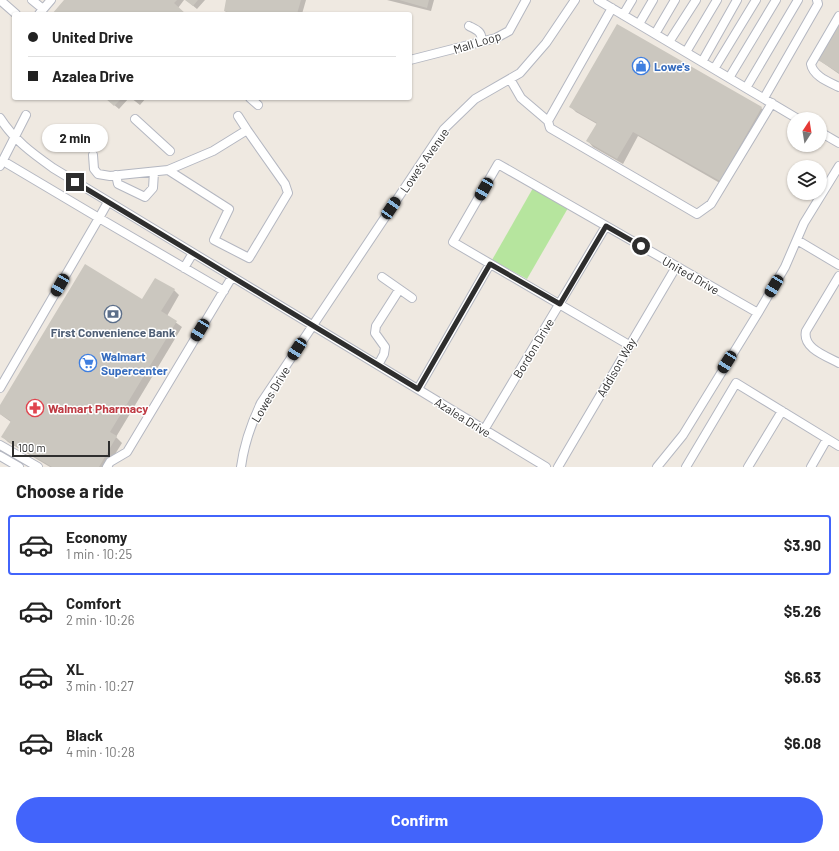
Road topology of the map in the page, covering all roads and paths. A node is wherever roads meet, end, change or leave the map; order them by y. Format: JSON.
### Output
{"nodes":[{"id":1,"x":0,"y":0,"type":"edge"},
{"id":2,"x":32,"y":0,"type":"edge"},
{"id":3,"x":51,"y":0,"type":"edge"},
{"id":4,"x":526,"y":0,"type":"edge"},
{"id":5,"x":575,"y":0,"type":"edge"},
{"id":6,"x":598,"y":0,"type":"edge"},
{"id":7,"x":632,"y":0,"type":"edge"},
{"id":8,"x":653,"y":0,"type":"edge"},
{"id":9,"x":675,"y":0,"type":"edge"},
{"id":10,"x":696,"y":0,"type":"edge"},
{"id":11,"x":717,"y":0,"type":"edge"},
{"id":12,"x":737,"y":0,"type":"edge"},
{"id":13,"x":756,"y":0,"type":"edge"},
{"id":14,"x":776,"y":0,"type":"edge"},
{"id":15,"x":798,"y":0,"type":"edge"},
{"id":16,"x":817,"y":0,"type":"edge"},
{"id":17,"x":610,"y":5,"type":"edge"},
{"id":18,"x":14,"y":12,"type":"edge"},
{"id":19,"x":41,"y":12,"type":"edge"},
{"id":20,"x":623,"y":15,"type":"junction"},
{"id":21,"x":839,"y":16,"type":"edge"},
{"id":22,"x":639,"y":24,"type":"junction"},
{"id":23,"x":469,"y":26,"type":"dead end"},
{"id":24,"x":655,"y":34,"type":"junction"},
{"id":25,"x":481,"y":42,"type":"junction"},
{"id":26,"x":670,"y":42,"type":"junction"},
{"id":27,"x":686,"y":52,"type":"junction"},
{"id":28,"x":412,"y":59,"type":"edge"},
{"id":29,"x":702,"y":62,"type":"junction"},
{"id":30,"x":714,"y":69,"type":"junction"},
{"id":31,"x":729,"y":78,"type":"junction"},
{"id":32,"x":510,"y":79,"type":"junction"},
{"id":33,"x":839,"y":87,"type":"edge"},
{"id":34,"x":746,"y":88,"type":"junction"},
{"id":35,"x":764,"y":98,"type":"junction"},
{"id":36,"x":252,"y":100,"type":"edge"},
{"id":37,"x":772,"y":103,"type":"junction"},
{"id":38,"x":258,"y":105,"type":"dead end"},
{"id":39,"x":787,"y":112,"type":"edge"},
{"id":40,"x":26,"y":115,"type":"dead end"},
{"id":41,"x":238,"y":116,"type":"dead end"},
{"id":42,"x":0,"y":118,"type":"edge"},
{"id":43,"x":136,"y":119,"type":"dead end"},
{"id":44,"x":548,"y":121,"type":"junction"},
{"id":45,"x":248,"y":130,"type":"junction"},
{"id":46,"x":827,"y":136,"type":"edge"},
{"id":47,"x":15,"y":138,"type":"junction"},
{"id":48,"x":839,"y":143,"type":"edge"},
{"id":49,"x":170,"y":151,"type":"dead end"},
{"id":50,"x":93,"y":155,"type":"dead end"},
{"id":51,"x":1,"y":163,"type":"edge"},
{"id":52,"x":839,"y":166,"type":"edge"},
{"id":53,"x":168,"y":170,"type":"junction"},
{"id":54,"x":154,"y":172,"type":"junction"},
{"id":55,"x":116,"y":175,"type":"junction"},
{"id":56,"x":108,"y":202,"type":"junction"},
{"id":57,"x":99,"y":218,"type":"junction"},
{"id":58,"x":606,"y":226,"type":"junction"},
{"id":59,"x":797,"y":240,"type":"junction"},
{"id":60,"x":193,"y":253,"type":"junction"},
{"id":61,"x":490,"y":264,"type":"junction"},
{"id":62,"x":839,"y":265,"type":"edge"},
{"id":63,"x":676,"y":267,"type":"junction"},
{"id":64,"x":184,"y":268,"type":"junction"},
{"id":65,"x":839,"y":276,"type":"edge"},
{"id":66,"x":232,"y":277,"type":"junction"},
{"id":67,"x":382,"y":277,"type":"dead end"},
{"id":68,"x":399,"y":290,"type":"junction"},
{"id":69,"x":224,"y":291,"type":"junction"},
{"id":70,"x":412,"y":298,"type":"dead end"},
{"id":71,"x":560,"y":304,"type":"junction"},
{"id":72,"x":758,"y":313,"type":"junction"},
{"id":73,"x":312,"y":326,"type":"junction"},
{"id":74,"x":629,"y":345,"type":"junction"},
{"id":75,"x":839,"y":363,"type":"edge"},
{"id":76,"x":378,"y":365,"type":"junction"},
{"id":77,"x":0,"y":388,"type":"edge"},
{"id":78,"x":418,"y":389,"type":"junction"},
{"id":79,"x":782,"y":411,"type":"junction"},
{"id":80,"x":484,"y":430,"type":"junction"},
{"id":81,"x":827,"y":439,"type":"junction"},
{"id":82,"x":0,"y":445,"type":"edge"},
{"id":83,"x":839,"y":446,"type":"edge"},
{"id":84,"x":0,"y":456,"type":"edge"},
{"id":85,"x":19,"y":467,"type":"edge"},
{"id":86,"x":38,"y":467,"type":"edge"},
{"id":87,"x":107,"y":467,"type":"edge"},
{"id":88,"x":241,"y":467,"type":"edge"},
{"id":89,"x":546,"y":467,"type":"edge"},
{"id":90,"x":558,"y":467,"type":"edge"},
{"id":91,"x":657,"y":467,"type":"edge"},
{"id":92,"x":686,"y":467,"type":"edge"},
{"id":93,"x":748,"y":467,"type":"edge"},
{"id":94,"x":811,"y":467,"type":"edge"}],
"edges":[{"from":1,"to":18,"type":"street"},
{"from":2,"to":19,"type":"street"},
{"from":3,"to":19,"type":"street"},
{"from":4,"to":25,"type":"street","name":"Mall Loop"},
{"from":5,"to":32,"type":"street","name":"Lowe's Avenue"},
{"from":6,"to":17,"type":"street"},
{"from":7,"to":20,"type":"street"},
{"from":8,"to":22,"type":"street"},
{"from":9,"to":24,"type":"street"},
{"from":10,"to":26,"type":"street"},
{"from":11,"to":27,"type":"street"},
{"from":12,"to":29,"type":"street"},
{"from":13,"to":30,"type":"street"},
{"from":14,"to":31,"type":"street"},
{"from":15,"to":34,"type":"street"},
{"from":16,"to":35,"type":"street"},
{"from":17,"to":20,"type":"street"},
{"from":17,"to":44,"type":"street"},
{"from":20,"to":22,"type":"street"},
{"from":21,"to":33,"type":"street"},
{"from":22,"to":24,"type":"street"},
{"from":23,"to":25,"type":"street"},
{"from":24,"to":26,"type":"street"},
{"from":25,"to":28,"type":"street","name":"Mall Loop"},
{"from":26,"to":27,"type":"street"},
{"from":27,"to":29,"type":"street"},
{"from":29,"to":30,"type":"street"},
{"from":30,"to":31,"type":"street"},
{"from":31,"to":34,"type":"street"},
{"from":32,"to":44,"type":"street"},
{"from":32,"to":73,"type":"street","name":"Lowe's Avenue"},
{"from":34,"to":35,"type":"street"},
{"from":35,"to":37,"type":"street"},
{"from":36,"to":38,"type":"street"},
{"from":37,"to":39,"type":"street"},
{"from":37,"to":44,"type":"street"},
{"from":40,"to":47,"type":"street"},
{"from":41,"to":45,"type":"street"},
{"from":42,"to":47,"type":"street","name":"Azalea Drive"},
{"from":43,"to":49,"type":"street"},
{"from":45,"to":53,"type":"street"},
{"from":45,"to":53,"type":"street"},
{"from":46,"to":48,"type":"street"},
{"from":47,"to":51,"type":"street"},
{"from":47,"to":56,"type":"street","name":"Azalea Drive"},
{"from":50,"to":55,"type":"street"},
{"from":51,"to":57,"type":"street"},
{"from":52,"to":59,"type":"street"},
{"from":53,"to":54,"type":"street"},
{"from":54,"to":55,"type":"street"},
{"from":54,"to":55,"type":"street"},
{"from":56,"to":57,"type":"street"},
{"from":56,"to":60,"type":"street","name":"Azalea Drive"},
{"from":57,"to":64,"type":"street"},
{"from":57,"to":77,"type":"street"},
{"from":58,"to":61,"type":"street","name":"United Drive"},
{"from":58,"to":63,"type":"street","name":"United Drive"},
{"from":58,"to":71,"type":"street","name":"Bordon Drive"},
{"from":59,"to":62,"type":"street"},
{"from":59,"to":72,"type":"street"},
{"from":60,"to":64,"type":"street"},
{"from":60,"to":66,"type":"street","name":"Azalea Drive"},
{"from":61,"to":71,"type":"street"},
{"from":61,"to":78,"type":"street"},
{"from":63,"to":72,"type":"street","name":"United Drive"},
{"from":63,"to":74,"type":"street","name":"Addison Way"},
{"from":64,"to":69,"type":"street"},
{"from":65,"to":75,"type":"street"},
{"from":66,"to":69,"type":"street"},
{"from":66,"to":73,"type":"street","name":"Azalea Drive"},
{"from":67,"to":68,"type":"street"},
{"from":68,"to":70,"type":"street"},
{"from":68,"to":76,"type":"street"},
{"from":69,"to":87,"type":"street"},
{"from":71,"to":74,"type":"street"},
{"from":71,"to":80,"type":"street","name":"Bordon Drive"},
{"from":72,"to":91,"type":"street"},
{"from":73,"to":76,"type":"street","name":"Azalea Drive"},
{"from":73,"to":88,"type":"street","name":"Lowes Drive"},
{"from":74,"to":90,"type":"street","name":"Addison Way"},
{"from":76,"to":78,"type":"street","name":"Azalea Drive"},
{"from":78,"to":80,"type":"street","name":"Azalea Drive"},
{"from":79,"to":81,"type":"street"},
{"from":79,"to":92,"type":"street"},
{"from":79,"to":93,"type":"street"},
{"from":80,"to":89,"type":"street","name":"Azalea Drive"},
{"from":81,"to":83,"type":"street"},
{"from":81,"to":94,"type":"street"},
{"from":82,"to":86,"type":"street"},
{"from":84,"to":85,"type":"street"}]}
